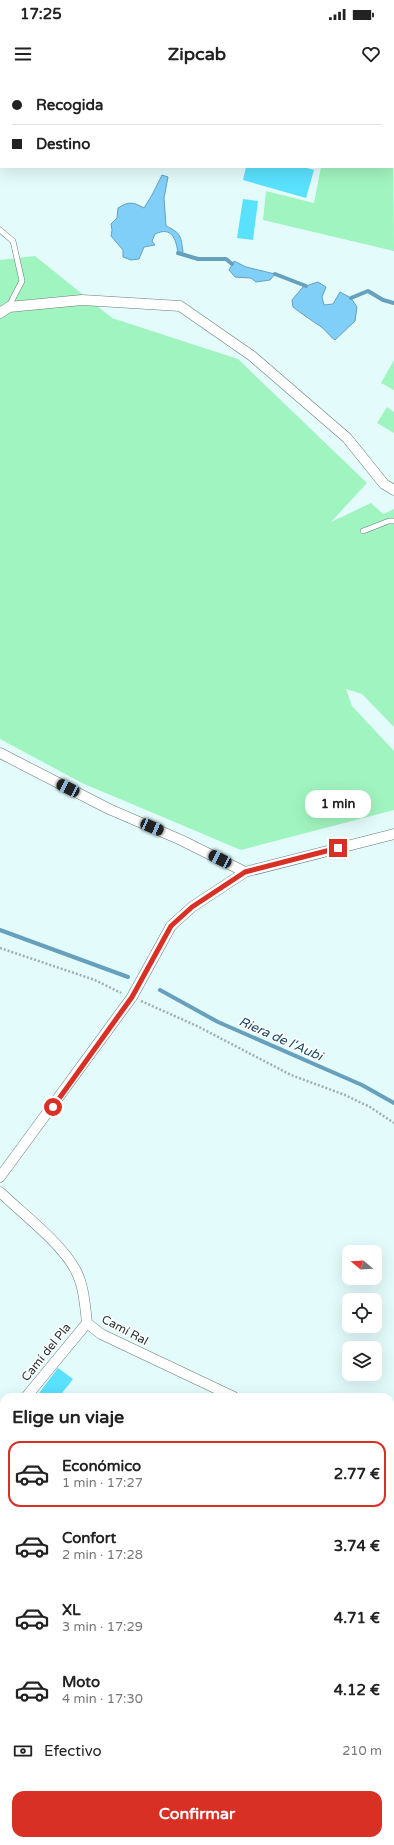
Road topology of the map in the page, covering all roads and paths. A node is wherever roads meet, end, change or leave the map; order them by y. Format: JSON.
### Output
{"nodes":[{"id":1,"x":0,"y":230,"type":"edge"},
{"id":2,"x":4,"y":310,"type":"edge"},
{"id":3,"x":394,"y":490,"type":"edge"},
{"id":4,"x":394,"y":521,"type":"edge"},
{"id":5,"x":363,"y":531,"type":"dead end"},
{"id":6,"x":0,"y":753,"type":"edge"},
{"id":7,"x":394,"y":834,"type":"edge"},
{"id":8,"x":245,"y":872,"type":"junction"},
{"id":9,"x":0,"y":948,"type":"edge"},
{"id":10,"x":132,"y":997,"type":"junction"},
{"id":11,"x":394,"y":1123,"type":"edge"},
{"id":12,"x":0,"y":1177,"type":"edge"},
{"id":13,"x":0,"y":1192,"type":"edge"},
{"id":14,"x":87,"y":1323,"type":"junction"},
{"id":15,"x":29,"y":1393,"type":"edge"},
{"id":16,"x":226,"y":1393,"type":"edge"}],
"edges":[{"from":1,"to":2,"type":"lane"},
{"from":2,"to":3,"type":"street"},
{"from":4,"to":5,"type":"lane"},
{"from":6,"to":8,"type":"street"},
{"from":7,"to":8,"type":"street"},
{"from":8,"to":10,"type":"street"},
{"from":9,"to":10,"type":"path"},
{"from":10,"to":11,"type":"path"},
{"from":10,"to":12,"type":"street"},
{"from":13,"to":14,"type":"street","name":"Camí Ral"},
{"from":14,"to":15,"type":"street","name":"Camí del Pla"},
{"from":14,"to":16,"type":"street","name":"Camí Ral"}]}
